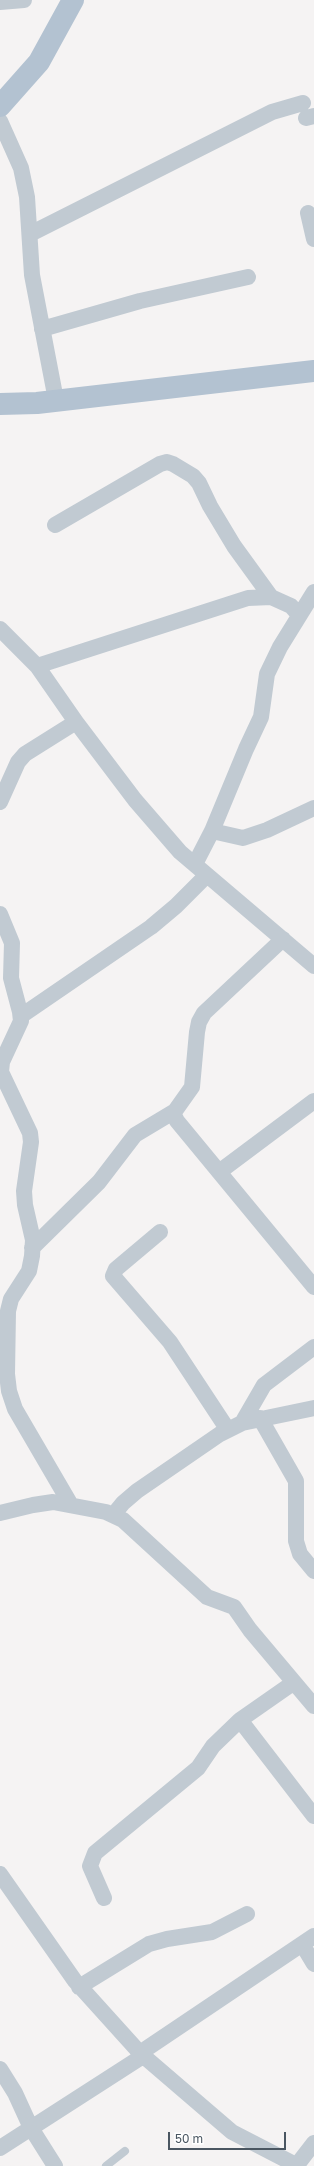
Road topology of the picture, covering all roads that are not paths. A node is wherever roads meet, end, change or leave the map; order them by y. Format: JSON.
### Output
{"nodes":[{"id":1,"x":24,"y":0,"type":"edge"},
{"id":2,"x":74,"y":0,"type":"edge"},
{"id":3,"x":0,"y":2,"type":"edge"},
{"id":4,"x":0,"y":106,"type":"edge"},
{"id":5,"x":308,"y":112,"type":"edge"},
{"id":6,"x":0,"y":121,"type":"edge"},
{"id":7,"x":308,"y":213,"type":"dead end"},
{"id":8,"x":30,"y":234,"type":"junction"},
{"id":9,"x":314,"y":239,"type":"edge"},
{"id":10,"x":248,"y":277,"type":"dead end"},
{"id":11,"x":42,"y":329,"type":"junction"},
{"id":12,"x":314,"y":371,"type":"edge"},
{"id":13,"x":56,"y":400,"type":"junction"},
{"id":14,"x":0,"y":404,"type":"edge"},
{"id":15,"x":55,"y":525,"type":"dead end"},
{"id":16,"x":314,"y":593,"type":"edge"},
{"id":17,"x":271,"y":597,"type":"junction"},
{"id":18,"x":300,"y":615,"type":"junction"},
{"id":19,"x":0,"y":629,"type":"edge"},
{"id":20,"x":37,"y":666,"type":"junction"},
{"id":21,"x":76,"y":722,"type":"junction"},
{"id":22,"x":0,"y":802,"type":"edge"},
{"id":23,"x":314,"y":808,"type":"edge"},
{"id":24,"x":212,"y":831,"type":"junction"},
{"id":25,"x":230,"y":837,"type":"junction"},
{"id":26,"x":195,"y":864,"type":"junction"},
{"id":27,"x":208,"y":875,"type":"junction"},
{"id":28,"x":0,"y":914,"type":"edge"},
{"id":29,"x":283,"y":939,"type":"junction"},
{"id":30,"x":314,"y":966,"type":"edge"},
{"id":31,"x":20,"y":1016,"type":"junction"},
{"id":32,"x":1,"y":1062,"type":"edge"},
{"id":33,"x":314,"y":1101,"type":"edge"},
{"id":34,"x":175,"y":1111,"type":"junction"},
{"id":35,"x":219,"y":1172,"type":"junction"},
{"id":36,"x":160,"y":1232,"type":"dead end"},
{"id":37,"x":32,"y":1248,"type":"junction"},
{"id":38,"x":314,"y":1286,"type":"edge"},
{"id":39,"x":314,"y":1347,"type":"edge"},
{"id":40,"x":314,"y":1408,"type":"edge"},
{"id":41,"x":260,"y":1418,"type":"junction"},
{"id":42,"x":235,"y":1427,"type":"junction"},
{"id":43,"x":71,"y":1505,"type":"junction"},
{"id":44,"x":0,"y":1513,"type":"edge"},
{"id":45,"x":114,"y":1514,"type":"junction"},
{"id":46,"x":314,"y":1571,"type":"edge"},
{"id":47,"x":293,"y":1683,"type":"junction"},
{"id":48,"x":314,"y":1706,"type":"edge"},
{"id":49,"x":240,"y":1720,"type":"junction"},
{"id":50,"x":314,"y":1816,"type":"edge"},
{"id":51,"x":0,"y":1874,"type":"edge"},
{"id":52,"x":104,"y":1898,"type":"dead end"},
{"id":53,"x":247,"y":1914,"type":"dead end"},
{"id":54,"x":308,"y":1940,"type":"edge"},
{"id":55,"x":314,"y":1964,"type":"edge"},
{"id":56,"x":79,"y":1987,"type":"junction"},
{"id":57,"x":141,"y":2055,"type":"junction"},
{"id":58,"x":0,"y":2069,"type":"edge"},
{"id":59,"x":30,"y":2128,"type":"junction"},
{"id":60,"x":314,"y":2143,"type":"edge"},
{"id":61,"x":0,"y":2148,"type":"edge"},
{"id":62,"x":125,"y":2151,"type":"dead end"},
{"id":63,"x":54,"y":2166,"type":"edge"},
{"id":64,"x":106,"y":2166,"type":"edge"},
{"id":65,"x":298,"y":2166,"type":"edge"}],
"edges":[{"from":1,"to":3,"type":"street"},
{"from":2,"to":4,"type":"main road"},
{"from":5,"to":8,"type":"street"},
{"from":6,"to":8,"type":"street"},
{"from":7,"to":9,"type":"street"},
{"from":8,"to":11,"type":"street"},
{"from":10,"to":11,"type":"street"},
{"from":11,"to":13,"type":"street"},
{"from":12,"to":13,"type":"main road"},
{"from":13,"to":14,"type":"main road"},
{"from":15,"to":17,"type":"street"},
{"from":16,"to":18,"type":"street"},
{"from":17,"to":18,"type":"street"},
{"from":17,"to":20,"type":"street"},
{"from":18,"to":24,"type":"street"},
{"from":19,"to":20,"type":"street"},
{"from":20,"to":21,"type":"street"},
{"from":21,"to":22,"type":"street"},
{"from":21,"to":26,"type":"street"},
{"from":23,"to":25,"type":"street"},
{"from":24,"to":25,"type":"street"},
{"from":24,"to":26,"type":"street"},
{"from":25,"to":26,"type":"street"},
{"from":26,"to":27,"type":"street"},
{"from":27,"to":29,"type":"street"},
{"from":27,"to":31,"type":"street"},
{"from":28,"to":31,"type":"street"},
{"from":29,"to":30,"type":"street"},
{"from":29,"to":34,"type":"street"},
{"from":31,"to":32,"type":"street"},
{"from":32,"to":37,"type":"street"},
{"from":33,"to":35,"type":"street"},
{"from":34,"to":35,"type":"street"},
{"from":34,"to":37,"type":"street"},
{"from":35,"to":38,"type":"street"},
{"from":36,"to":42,"type":"street"},
{"from":37,"to":43,"type":"street"},
{"from":39,"to":42,"type":"street"},
{"from":40,"to":41,"type":"street"},
{"from":41,"to":42,"type":"street"},
{"from":41,"to":46,"type":"street"},
{"from":42,"to":45,"type":"street"},
{"from":43,"to":44,"type":"street"},
{"from":43,"to":45,"type":"street"},
{"from":45,"to":47,"type":"street"},
{"from":47,"to":48,"type":"street"},
{"from":47,"to":49,"type":"street"},
{"from":49,"to":50,"type":"street"},
{"from":49,"to":52,"type":"street"},
{"from":51,"to":56,"type":"street"},
{"from":53,"to":56,"type":"street"},
{"from":54,"to":55,"type":"street"},
{"from":54,"to":57,"type":"street"},
{"from":56,"to":57,"type":"street"},
{"from":57,"to":59,"type":"street"},
{"from":57,"to":65,"type":"street"},
{"from":58,"to":59,"type":"street"},
{"from":59,"to":61,"type":"street"},
{"from":59,"to":63,"type":"street"},
{"from":60,"to":65,"type":"street"},
{"from":62,"to":64,"type":"lane"}]}
